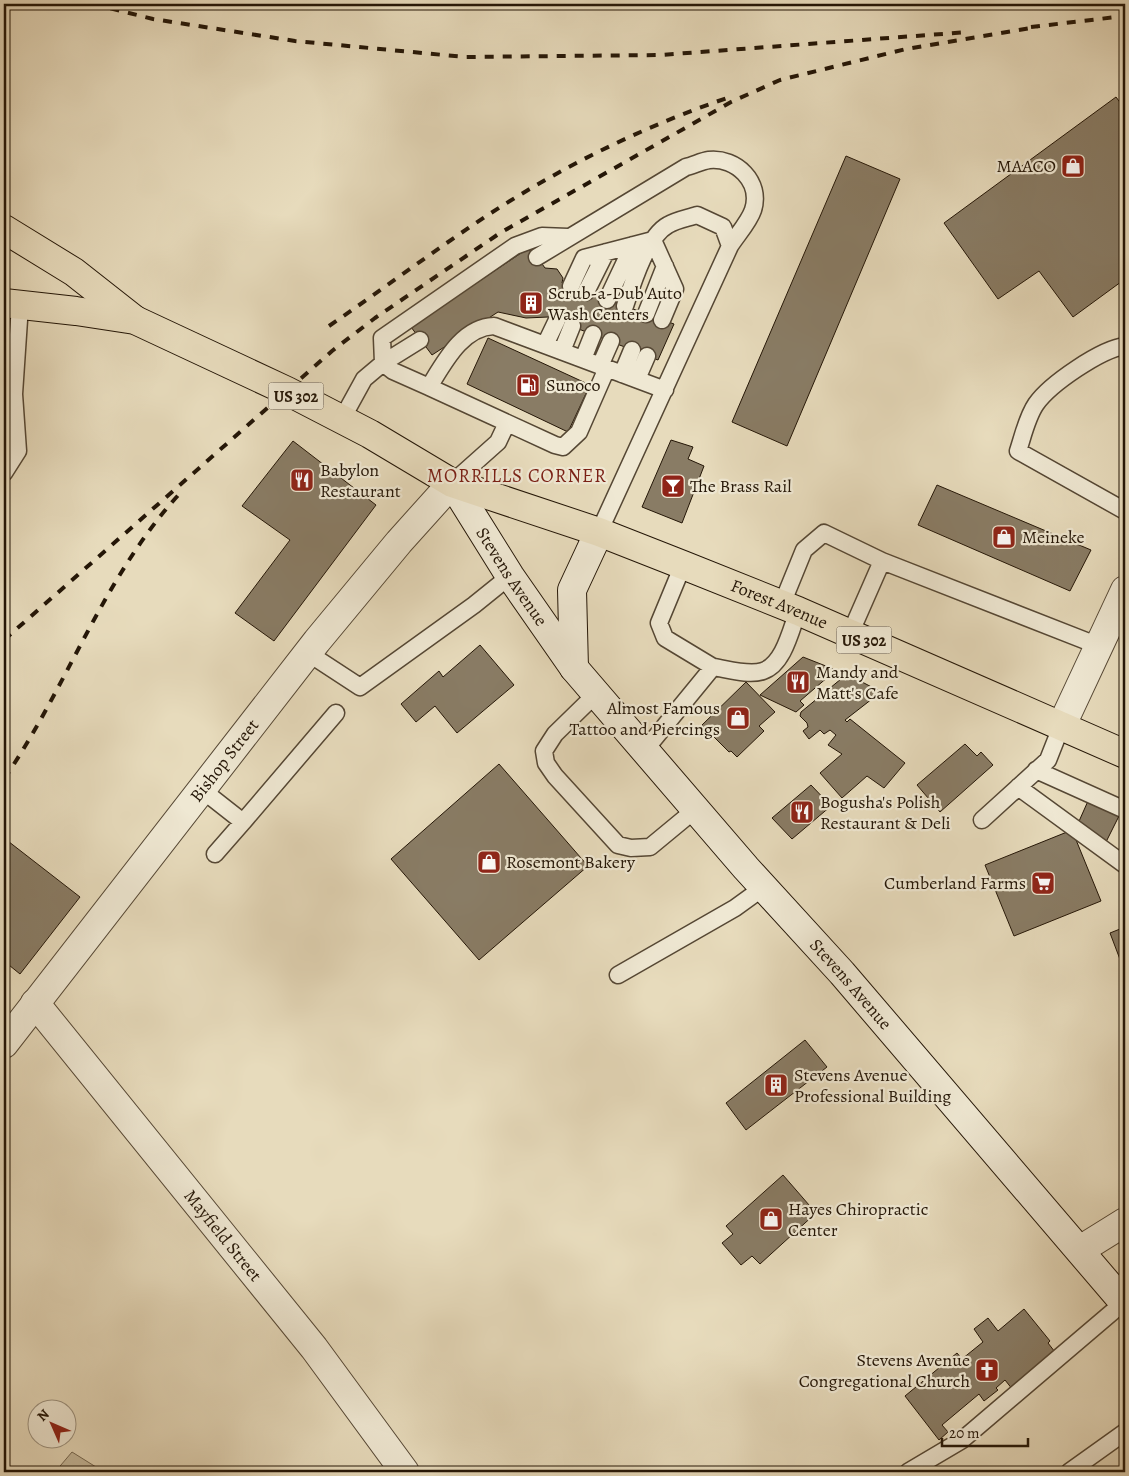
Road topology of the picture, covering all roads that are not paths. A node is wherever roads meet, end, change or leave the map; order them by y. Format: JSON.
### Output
{"nodes":[{"id":1,"x":4,"y":229,"type":"edge"},
{"id":2,"x":568,"y":237,"type":"junction"},
{"id":3,"x":653,"y":240,"type":"junction"},
{"id":4,"x":634,"y":245,"type":"junction"},
{"id":5,"x":730,"y":246,"type":"junction"},
{"id":6,"x":537,"y":257,"type":"dead end"},
{"id":7,"x":665,"y":266,"type":"junction"},
{"id":8,"x":579,"y":289,"type":"dead end"},
{"id":9,"x":607,"y":300,"type":"dead end"},
{"id":10,"x":12,"y":304,"type":"edge"},
{"id":11,"x":625,"y":306,"type":"dead end"},
{"id":12,"x":646,"y":314,"type":"dead end"},
{"id":13,"x":135,"y":320,"type":"junction"},
{"id":14,"x":662,"y":320,"type":"dead end"},
{"id":15,"x":593,"y":334,"type":"dead end"},
{"id":16,"x":420,"y":340,"type":"dead end"},
{"id":17,"x":611,"y":341,"type":"dead end"},
{"id":18,"x":545,"y":345,"type":"junction"},
{"id":19,"x":1125,"y":346,"type":"edge"},
{"id":20,"x":562,"y":351,"type":"junction"},
{"id":21,"x":640,"y":353,"type":"dead end"},
{"id":22,"x":583,"y":359,"type":"junction"},
{"id":23,"x":383,"y":363,"type":"junction"},
{"id":24,"x":603,"y":367,"type":"junction"},
{"id":25,"x":630,"y":377,"type":"junction"},
{"id":26,"x":429,"y":387,"type":"junction"},
{"id":27,"x":665,"y":390,"type":"junction"},
{"id":28,"x":342,"y":420,"type":"junction"},
{"id":29,"x":507,"y":423,"type":"junction"},
{"id":30,"x":4,"y":473,"type":"edge"},
{"id":31,"x":452,"y":483,"type":"junction"},
{"id":32,"x":1125,"y":511,"type":"edge"},
{"id":33,"x":599,"y":532,"type":"junction"},
{"id":34,"x":882,"y":561,"type":"junction"},
{"id":35,"x":684,"y":565,"type":"junction"},
{"id":36,"x":510,"y":576,"type":"junction"},
{"id":37,"x":1125,"y":590,"type":"edge"},
{"id":38,"x":790,"y":608,"type":"junction"},
{"id":39,"x":850,"y":634,"type":"junction"},
{"id":40,"x":1099,"y":646,"type":"junction"},
{"id":41,"x":308,"y":653,"type":"junction"},
{"id":42,"x":713,"y":667,"type":"junction"},
{"id":43,"x":574,"y":668,"type":"junction"},
{"id":44,"x":597,"y":693,"type":"junction"},
{"id":45,"x":336,"y":713,"type":"dead end"},
{"id":46,"x":1061,"y":727,"type":"junction"},
{"id":47,"x":645,"y":750,"type":"junction"},
{"id":48,"x":1125,"y":754,"type":"edge"},
{"id":49,"x":1036,"y":770,"type":"junction"},
{"id":50,"x":1018,"y":787,"type":"junction"},
{"id":51,"x":201,"y":789,"type":"junction"},
{"id":52,"x":696,"y":809,"type":"junction"},
{"id":53,"x":1125,"y":810,"type":"edge"},
{"id":54,"x":982,"y":820,"type":"dead end"},
{"id":55,"x":243,"y":822,"type":"junction"},
{"id":56,"x":215,"y":854,"type":"dead end"},
{"id":57,"x":1125,"y":864,"type":"edge"},
{"id":58,"x":764,"y":888,"type":"junction"},
{"id":59,"x":618,"y":975,"type":"dead end"},
{"id":60,"x":35,"y":1003,"type":"junction"},
{"id":61,"x":4,"y":1044,"type":"edge"},
{"id":62,"x":1125,"y":1222,"type":"edge"},
{"id":63,"x":1080,"y":1250,"type":"junction"},
{"id":64,"x":1124,"y":1303,"type":"edge"},
{"id":65,"x":1125,"y":1432,"type":"edge"},
{"id":66,"x":405,"y":1472,"type":"edge"},
{"id":67,"x":908,"y":1472,"type":"edge"},
{"id":68,"x":1069,"y":1472,"type":"edge"}],
"edges":[{"from":1,"to":13,"type":"main road"},
{"from":2,"to":5,"type":"lane"},
{"from":2,"to":6,"type":"lane"},
{"from":2,"to":23,"type":"lane"},
{"from":3,"to":4,"type":"lane"},
{"from":3,"to":5,"type":"lane"},
{"from":3,"to":7,"type":"lane"},
{"from":3,"to":11,"type":"lane"},
{"from":4,"to":8,"type":"lane"},
{"from":4,"to":9,"type":"lane"},
{"from":5,"to":27,"type":"lane"},
{"from":7,"to":12,"type":"lane"},
{"from":7,"to":14,"type":"lane"},
{"from":10,"to":13,"type":"main road","number":"US 302"},
{"from":10,"to":30,"type":"lane"},
{"from":13,"to":28,"type":"main road","number":"US 302"},
{"from":15,"to":22,"type":"lane"},
{"from":16,"to":23,"type":"lane"},
{"from":17,"to":24,"type":"lane"},
{"from":18,"to":20,"type":"lane"},
{"from":18,"to":20,"type":"lane"},
{"from":18,"to":26,"type":"lane"},
{"from":19,"to":32,"type":"lane"},
{"from":20,"to":22,"type":"lane"},
{"from":21,"to":25,"type":"lane"},
{"from":22,"to":24,"type":"lane"},
{"from":23,"to":26,"type":"lane"},
{"from":23,"to":28,"type":"lane"},
{"from":24,"to":25,"type":"lane"},
{"from":24,"to":29,"type":"lane"},
{"from":25,"to":27,"type":"lane"},
{"from":26,"to":29,"type":"lane"},
{"from":27,"to":33,"type":"lane"},
{"from":28,"to":31,"type":"main road","number":"US 302"},
{"from":29,"to":31,"type":"lane"},
{"from":31,"to":33,"type":"main road","name":"Forest Avenue","number":"US 302"},
{"from":31,"to":36,"type":"street","name":"Stevens Avenue"},
{"from":31,"to":41,"type":"street","name":"Bishop Street"},
{"from":33,"to":35,"type":"main road","name":"Forest Avenue","number":"US 302"},
{"from":33,"to":43,"type":"street","name":"Stevens Avenue"},
{"from":34,"to":38,"type":"lane"},
{"from":34,"to":39,"type":"lane"},
{"from":34,"to":40,"type":"lane"},
{"from":35,"to":38,"type":"main road","name":"Forest Avenue","number":"US 302"},
{"from":35,"to":42,"type":"lane"},
{"from":36,"to":41,"type":"lane"},
{"from":36,"to":43,"type":"street","name":"Stevens Avenue"},
{"from":37,"to":40,"type":"street"},
{"from":38,"to":39,"type":"main road","name":"Forest Avenue","number":"US 302"},
{"from":38,"to":42,"type":"lane"},
{"from":39,"to":46,"type":"main road","name":"Forest Avenue","number":"US 302"},
{"from":40,"to":46,"type":"street"},
{"from":41,"to":51,"type":"street","name":"Bishop Street"},
{"from":42,"to":47,"type":"lane"},
{"from":43,"to":44,"type":"street","name":"Stevens Avenue"},
{"from":44,"to":47,"type":"street","name":"Stevens Avenue"},
{"from":44,"to":52,"type":"lane"},
{"from":45,"to":55,"type":"lane"},
{"from":46,"to":48,"type":"main road","name":"Forest Avenue","number":"US 302"},
{"from":46,"to":49,"type":"lane"},
{"from":47,"to":52,"type":"street","name":"Stevens Avenue"},
{"from":49,"to":50,"type":"lane"},
{"from":49,"to":53,"type":"lane"},
{"from":50,"to":54,"type":"lane"},
{"from":50,"to":57,"type":"lane"},
{"from":51,"to":55,"type":"lane"},
{"from":51,"to":60,"type":"street","name":"Bishop Street"},
{"from":52,"to":58,"type":"street","name":"Stevens Avenue"},
{"from":55,"to":56,"type":"lane"},
{"from":58,"to":59,"type":"lane"},
{"from":58,"to":63,"type":"street","name":"Stevens Avenue"},
{"from":60,"to":61,"type":"street","name":"Bishop Street"},
{"from":60,"to":66,"type":"street","name":"Mayfield Street"},
{"from":62,"to":63,"type":"street"},
{"from":63,"to":64,"type":"street","name":"Stevens Avenue"},
{"from":64,"to":67,"type":"lane"},
{"from":65,"to":68,"type":"lane"}]}
